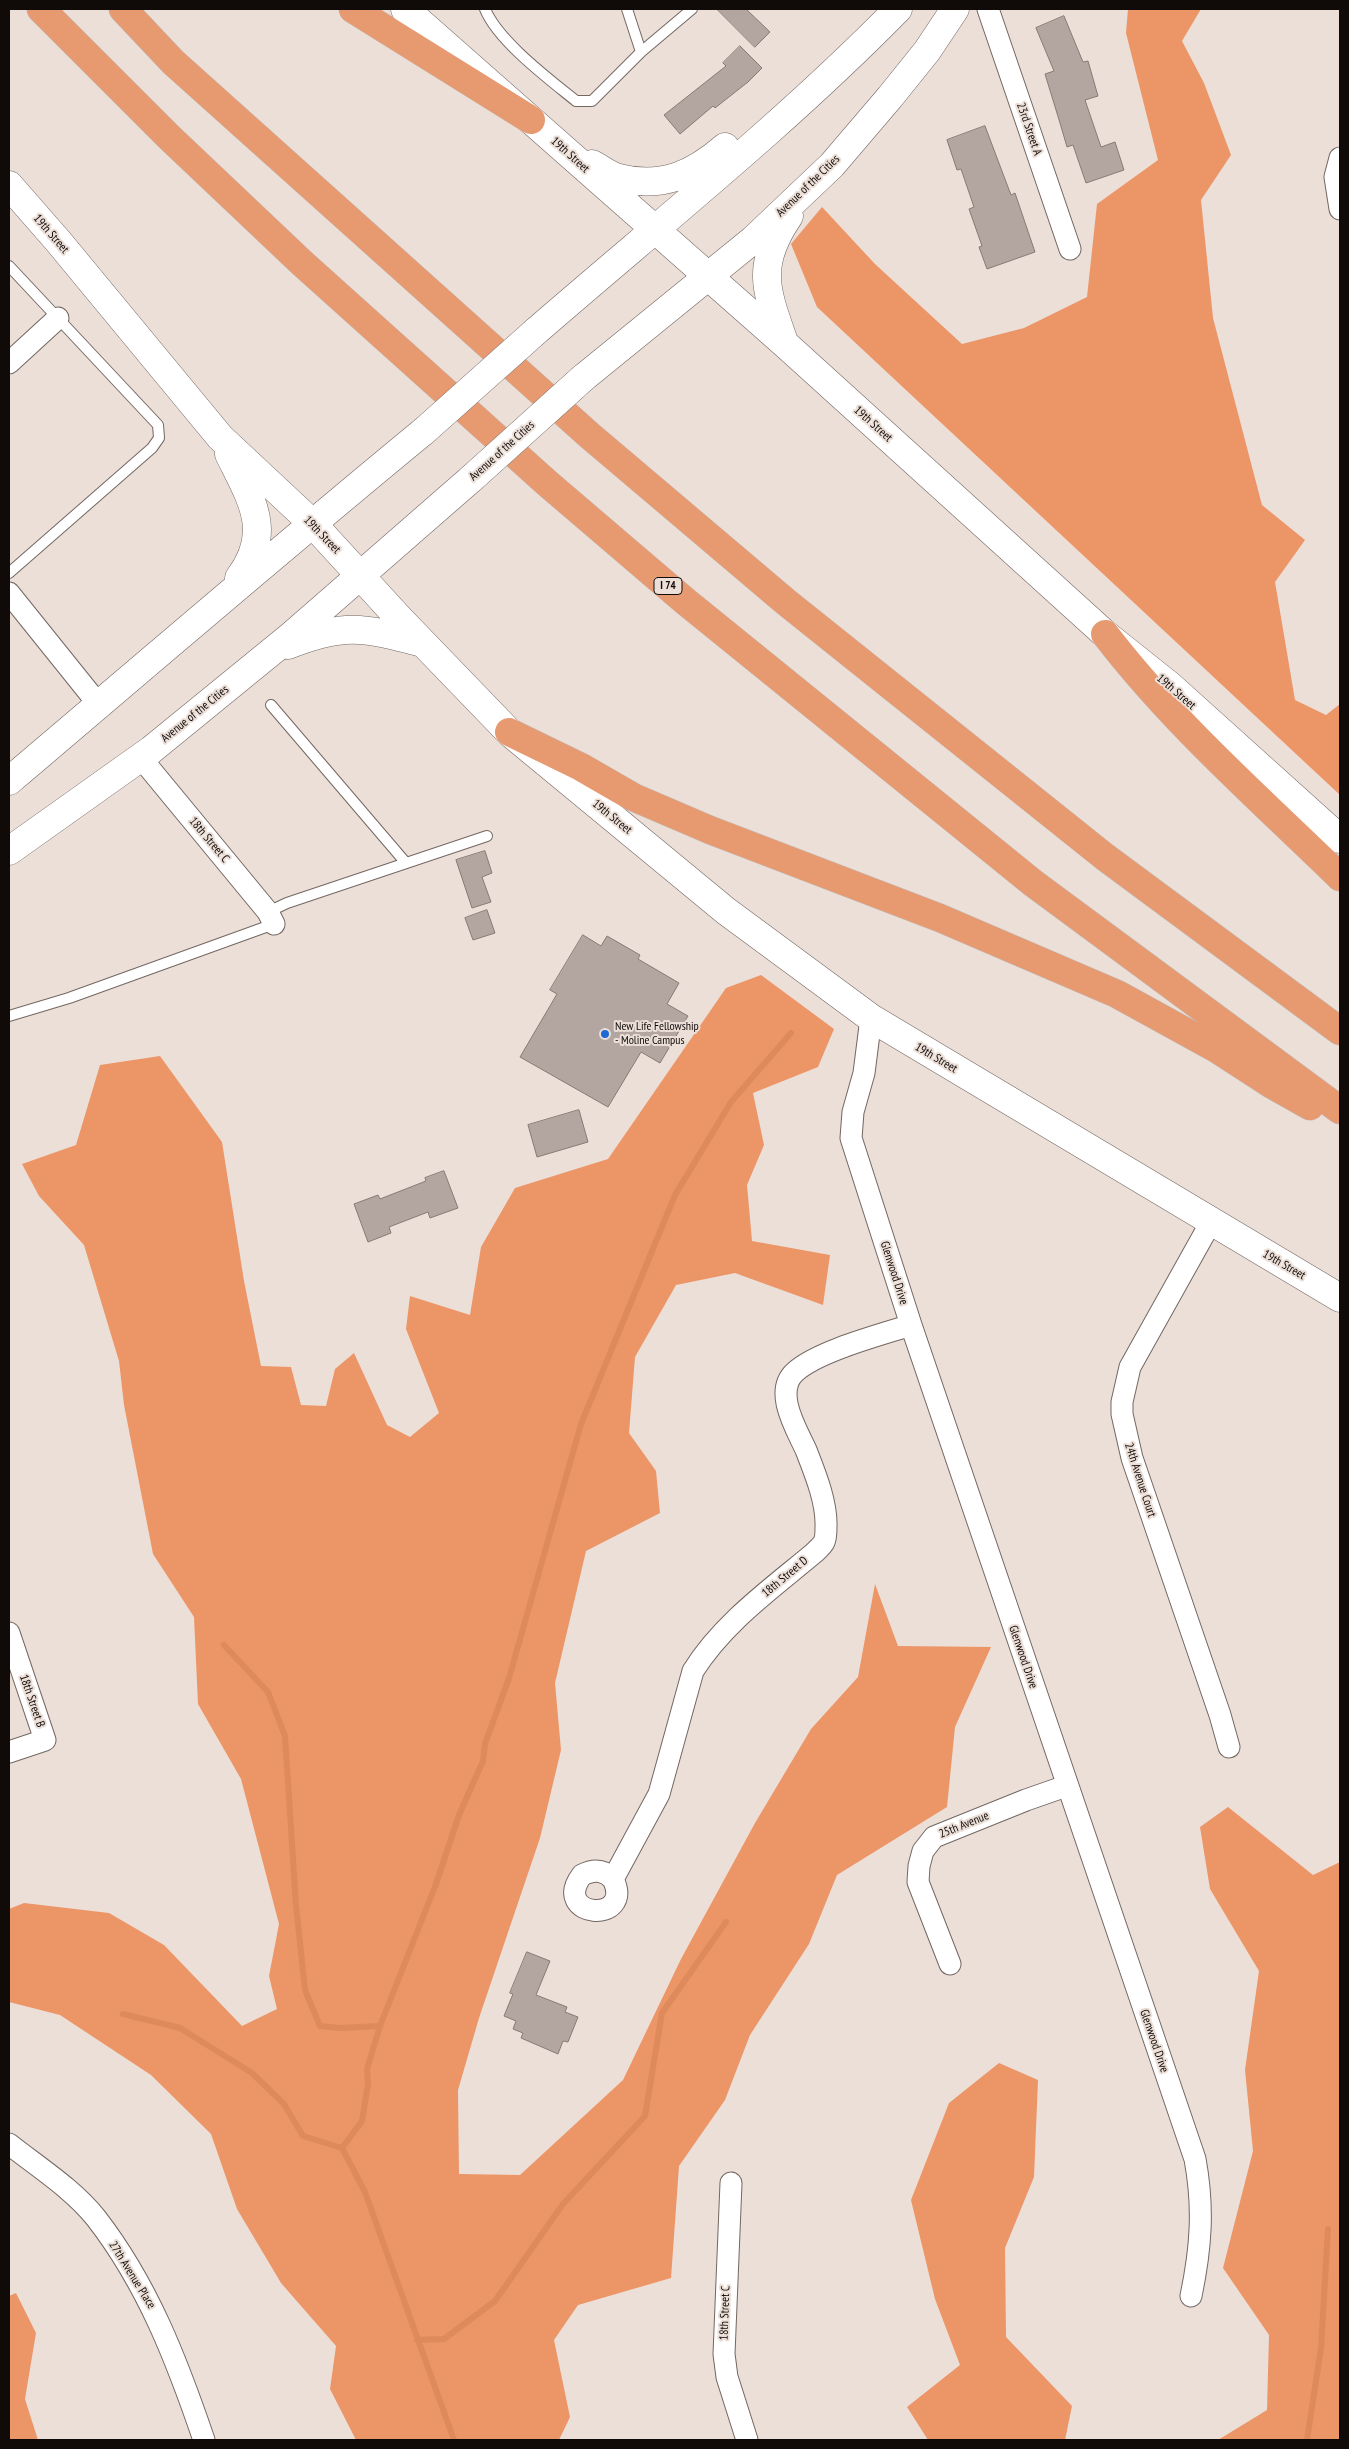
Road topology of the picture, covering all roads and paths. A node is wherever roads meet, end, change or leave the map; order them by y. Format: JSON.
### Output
{"nodes":[{"id":1,"x":41,"y":9,"type":"edge"},
{"id":2,"x":123,"y":9,"type":"edge"},
{"id":3,"x":353,"y":9,"type":"edge"},
{"id":4,"x":405,"y":9,"type":"edge"},
{"id":5,"x":485,"y":9,"type":"edge"},
{"id":6,"x":627,"y":9,"type":"edge"},
{"id":7,"x":692,"y":9,"type":"edge"},
{"id":8,"x":878,"y":9,"type":"edge"},
{"id":9,"x":898,"y":9,"type":"edge"},
{"id":10,"x":955,"y":9,"type":"edge"},
{"id":11,"x":988,"y":9,"type":"edge"},
{"id":12,"x":641,"y":52,"type":"junction"},
{"id":13,"x":531,"y":120,"type":"junction"},
{"id":14,"x":558,"y":145,"type":"junction"},
{"id":15,"x":1339,"y":161,"type":"edge"},
{"id":16,"x":9,"y":185,"type":"edge"},
{"id":17,"x":810,"y":185,"type":"junction"},
{"id":18,"x":1340,"y":208,"type":"edge"},
{"id":19,"x":654,"y":230,"type":"junction"},
{"id":20,"x":1070,"y":249,"type":"dead end"},
{"id":21,"x":9,"y":266,"type":"edge"},
{"id":22,"x":706,"y":276,"type":"junction"},
{"id":23,"x":58,"y":318,"type":"junction"},
{"id":24,"x":785,"y":344,"type":"junction"},
{"id":25,"x":9,"y":363,"type":"edge"},
{"id":26,"x":220,"y":437,"type":"junction"},
{"id":27,"x":312,"y":523,"type":"junction"},
{"id":28,"x":9,"y":573,"type":"edge"},
{"id":29,"x":359,"y":574,"type":"junction"},
{"id":30,"x":9,"y":593,"type":"edge"},
{"id":31,"x":221,"y":602,"type":"junction"},
{"id":32,"x":1105,"y":634,"type":"junction"},
{"id":33,"x":425,"y":644,"type":"junction"},
{"id":34,"x":272,"y":651,"type":"junction"},
{"id":35,"x":99,"y":705,"type":"junction"},
{"id":36,"x":271,"y":705,"type":"dead end"},
{"id":37,"x":509,"y":732,"type":"junction"},
{"id":38,"x":141,"y":758,"type":"junction"},
{"id":39,"x":9,"y":781,"type":"edge"},
{"id":40,"x":487,"y":836,"type":"dead end"},
{"id":41,"x":1340,"y":839,"type":"edge"},
{"id":42,"x":9,"y":850,"type":"edge"},
{"id":43,"x":406,"y":863,"type":"junction"},
{"id":44,"x":1340,"y":877,"type":"edge"},
{"id":45,"x":271,"y":918,"type":"junction"},
{"id":46,"x":9,"y":1016,"type":"edge"},
{"id":47,"x":871,"y":1018,"type":"junction"},
{"id":48,"x":1340,"y":1031,"type":"edge"},
{"id":49,"x":1340,"y":1110,"type":"edge"},
{"id":50,"x":1340,"y":1122,"type":"edge"},
{"id":51,"x":1211,"y":1222,"type":"junction"},
{"id":52,"x":1340,"y":1298,"type":"edge"},
{"id":53,"x":911,"y":1326,"type":"junction"},
{"id":54,"x":9,"y":1633,"type":"edge"},
{"id":55,"x":1229,"y":1747,"type":"dead end"},
{"id":56,"x":9,"y":1752,"type":"edge"},
{"id":57,"x":1066,"y":1786,"type":"junction"},
{"id":58,"x":613,"y":1879,"type":"dead end"},
{"id":59,"x":950,"y":1964,"type":"dead end"},
{"id":60,"x":9,"y":2144,"type":"edge"},
{"id":61,"x":731,"y":2183,"type":"dead end"},
{"id":62,"x":1191,"y":2296,"type":"dead end"},
{"id":63,"x":204,"y":2440,"type":"edge"},
{"id":64,"x":747,"y":2440,"type":"edge"}],
"edges":[{"from":1,"to":49,"type":"highway","number":"I 74"},
{"from":2,"to":48,"type":"highway"},
{"from":3,"to":13,"type":"highway"},
{"from":4,"to":13,"type":"main road","name":"19th Street"},
{"from":5,"to":12,"type":"lane"},
{"from":6,"to":12,"type":"lane"},
{"from":7,"to":12,"type":"lane"},
{"from":8,"to":14,"type":"main road"},
{"from":9,"to":19,"type":"main road"},
{"from":10,"to":17,"type":"main road","name":"Avenue of the Cities"},
{"from":11,"to":20,"type":"street","name":"23rd Street A"},
{"from":13,"to":14,"type":"main road","name":"19th Street"},
{"from":14,"to":19,"type":"main road","name":"19th Street"},
{"from":15,"to":18,"type":"street"},
{"from":16,"to":26,"type":"main road","name":"19th Street"},
{"from":17,"to":22,"type":"main road","name":"Avenue of the Cities"},
{"from":17,"to":24,"type":"main road"},
{"from":19,"to":22,"type":"main road","name":"19th Street"},
{"from":19,"to":27,"type":"main road","bridge":true},
{"from":21,"to":23,"type":"lane"},
{"from":22,"to":24,"type":"main road","name":"19th Street"},
{"from":22,"to":29,"type":"main road","name":"Avenue of the Cities","bridge":true},
{"from":23,"to":25,"type":"street"},
{"from":23,"to":28,"type":"lane"},
{"from":24,"to":32,"type":"main road","name":"19th Street"},
{"from":26,"to":27,"type":"main road","name":"19th Street"},
{"from":26,"to":31,"type":"main road"},
{"from":27,"to":29,"type":"main road","name":"19th Street"},
{"from":27,"to":31,"type":"main road"},
{"from":29,"to":33,"type":"main road","name":"19th Street"},
{"from":29,"to":34,"type":"main road","name":"Avenue of the Cities"},
{"from":30,"to":35,"type":"street"},
{"from":31,"to":35,"type":"main road"},
{"from":32,"to":41,"type":"main road","name":"19th Street"},
{"from":32,"to":44,"type":"highway"},
{"from":33,"to":34,"type":"main road"},
{"from":33,"to":37,"type":"main road","name":"19th Street"},
{"from":34,"to":38,"type":"main road","name":"Avenue of the Cities"},
{"from":35,"to":39,"type":"main road"},
{"from":36,"to":43,"type":"lane"},
{"from":37,"to":47,"type":"main road","name":"19th Street"},
{"from":37,"to":50,"type":"highway"},
{"from":38,"to":42,"type":"main road","name":"Avenue of the Cities"},
{"from":38,"to":45,"type":"street","name":"18th Street C"},
{"from":40,"to":43,"type":"lane"},
{"from":43,"to":45,"type":"lane"},
{"from":45,"to":46,"type":"lane"},
{"from":47,"to":51,"type":"main road","name":"19th Street"},
{"from":47,"to":53,"type":"street","name":"Glenwood Drive"},
{"from":51,"to":52,"type":"main road","name":"19th Street"},
{"from":51,"to":55,"type":"street","name":"24th Avenue Court"},
{"from":53,"to":57,"type":"street","name":"Glenwood Drive"},
{"from":53,"to":58,"type":"street","name":"18th Street D"},
{"from":54,"to":56,"type":"street","name":"18th Street B"},
{"from":57,"to":59,"type":"street","name":"25th Avenue"},
{"from":57,"to":62,"type":"street","name":"Glenwood Drive"},
{"from":60,"to":63,"type":"street","name":"27th Avenue Place"},
{"from":61,"to":64,"type":"street","name":"18th Street C"}]}
